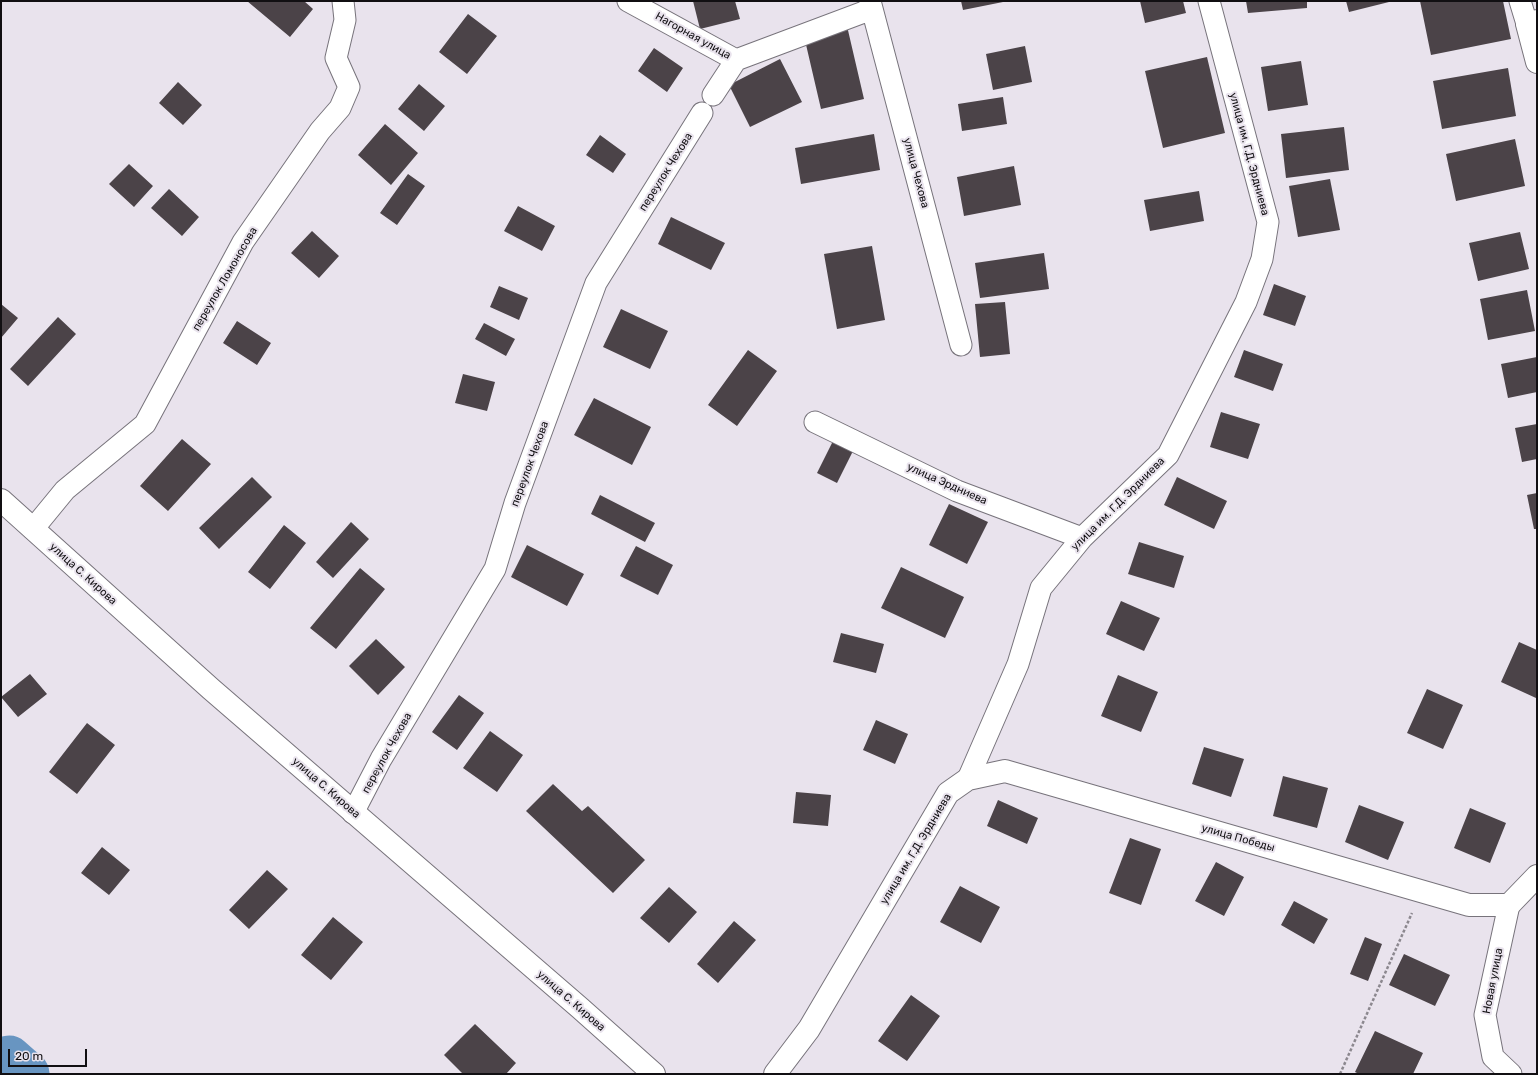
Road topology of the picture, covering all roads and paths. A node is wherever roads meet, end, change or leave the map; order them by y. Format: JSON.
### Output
{"nodes":[{"id":1,"x":343,"y":1,"type":"edge"},
{"id":2,"x":628,"y":1,"type":"edge"},
{"id":3,"x":1209,"y":1,"type":"edge"},
{"id":4,"x":1520,"y":1,"type":"edge"},
{"id":5,"x":871,"y":5,"type":"edge"},
{"id":6,"x":1532,"y":22,"type":"edge"},
{"id":7,"x":736,"y":60,"type":"junction"},
{"id":8,"x":1537,"y":62,"type":"edge"},
{"id":9,"x":714,"y":95,"type":"dead end"},
{"id":10,"x":702,"y":114,"type":"dead end"},
{"id":11,"x":961,"y":345,"type":"dead end"},
{"id":12,"x":815,"y":422,"type":"dead end"},
{"id":13,"x":1,"y":500,"type":"edge"},
{"id":14,"x":33,"y":529,"type":"junction"},
{"id":15,"x":1082,"y":538,"type":"junction"},
{"id":16,"x":968,"y":779,"type":"junction"},
{"id":17,"x":353,"y":813,"type":"junction"},
{"id":18,"x":1537,"y":876,"type":"edge"},
{"id":19,"x":1422,"y":891,"type":"junction"},
{"id":20,"x":1509,"y":905,"type":"junction"},
{"id":21,"x":654,"y":1074,"type":"edge"},
{"id":22,"x":775,"y":1074,"type":"edge"},
{"id":23,"x":1340,"y":1074,"type":"edge"},
{"id":24,"x":1511,"y":1074,"type":"edge"}],
"edges":[{"from":1,"to":14,"type":"street","name":"переулок Ломоносова"},
{"from":2,"to":7,"type":"street","name":"Нагорная улица"},
{"from":3,"to":15,"type":"street","name":"улица им. Г.Д. Эрдниева"},
{"from":4,"to":6,"type":"street"},
{"from":5,"to":7,"type":"street"},
{"from":5,"to":11,"type":"street","name":"улица Чехова"},
{"from":6,"to":8,"type":"street"},
{"from":7,"to":9,"type":"street"},
{"from":10,"to":17,"type":"street","name":"переулок Чехова"},
{"from":12,"to":15,"type":"street","name":"улица Эрдниева"},
{"from":13,"to":14,"type":"street","name":"улица С. Кирова"},
{"from":14,"to":17,"type":"street","name":"улица С. Кирова"},
{"from":15,"to":16,"type":"street","name":"улица им. Г.Д. Эрдниева"},
{"from":16,"to":19,"type":"street","name":"улица Победы"},
{"from":16,"to":22,"type":"street","name":"улица им. Г.Д. Эрдниева"},
{"from":17,"to":21,"type":"street","name":"улица С. Кирова"},
{"from":18,"to":20,"type":"street"},
{"from":19,"to":20,"type":"street","name":"улица Победы"},
{"from":19,"to":23,"type":"path"},
{"from":20,"to":24,"type":"street","name":"Новая улица"}]}
